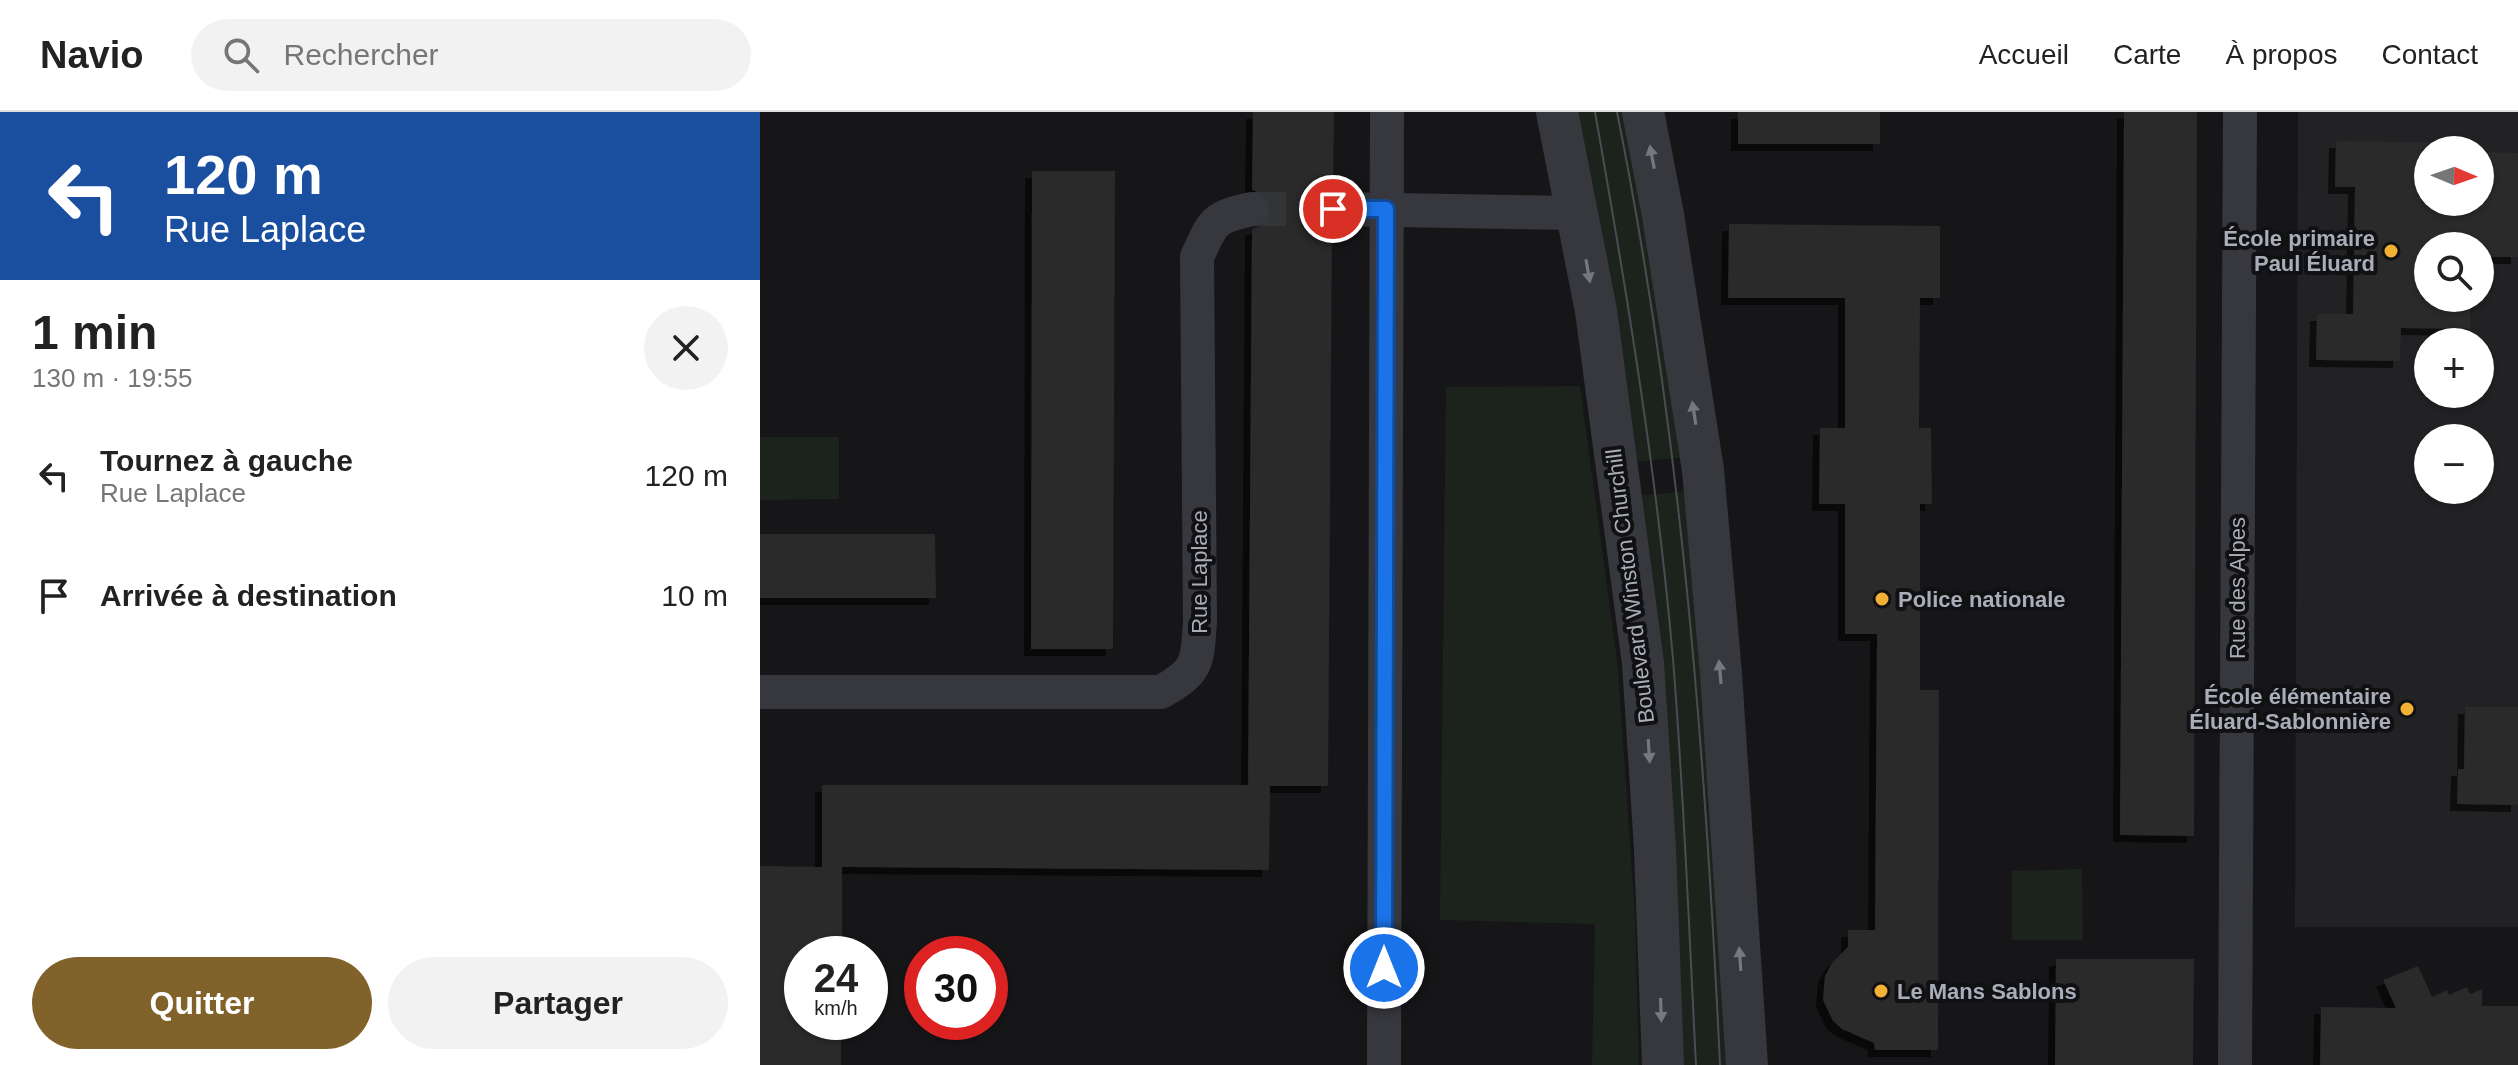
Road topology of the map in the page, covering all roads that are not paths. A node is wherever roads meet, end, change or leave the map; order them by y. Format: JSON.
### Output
{"nodes":[{"id":1,"x":1387,"y":112,"type":"edge"},
{"id":2,"x":1557,"y":112,"type":"edge"},
{"id":3,"x":1643,"y":112,"type":"edge"},
{"id":4,"x":2240,"y":112,"type":"edge"},
{"id":5,"x":1252,"y":209,"type":"tunnel mouth"},
{"id":6,"x":1333,"y":209,"type":"tunnel mouth"},
{"id":7,"x":1386,"y":209,"type":"junction"},
{"id":8,"x":1577,"y":213,"type":"junction"},
{"id":9,"x":760,"y":692,"type":"edge"},
{"id":10,"x":1384,"y":1065,"type":"edge"},
{"id":11,"x":1663,"y":1065,"type":"edge"},
{"id":12,"x":1747,"y":1065,"type":"edge"},
{"id":13,"x":2235,"y":1065,"type":"edge"}],
"edges":[{"from":1,"to":7,"type":"street"},
{"from":2,"to":8,"type":"street","name":"Boulevard Winston Churchill"},
{"from":12,"to":3,"type":"street","one_way":true},
{"from":4,"to":13,"type":"street","name":"Rue des Alpes"},
{"from":5,"to":9,"type":"street","name":"Rue Laplace"},
{"from":6,"to":7,"type":"street"},
{"from":7,"to":8,"type":"street"},
{"from":7,"to":10,"type":"street"},
{"from":8,"to":11,"type":"street","name":"Boulevard Winston Churchill","one_way":true}]}
